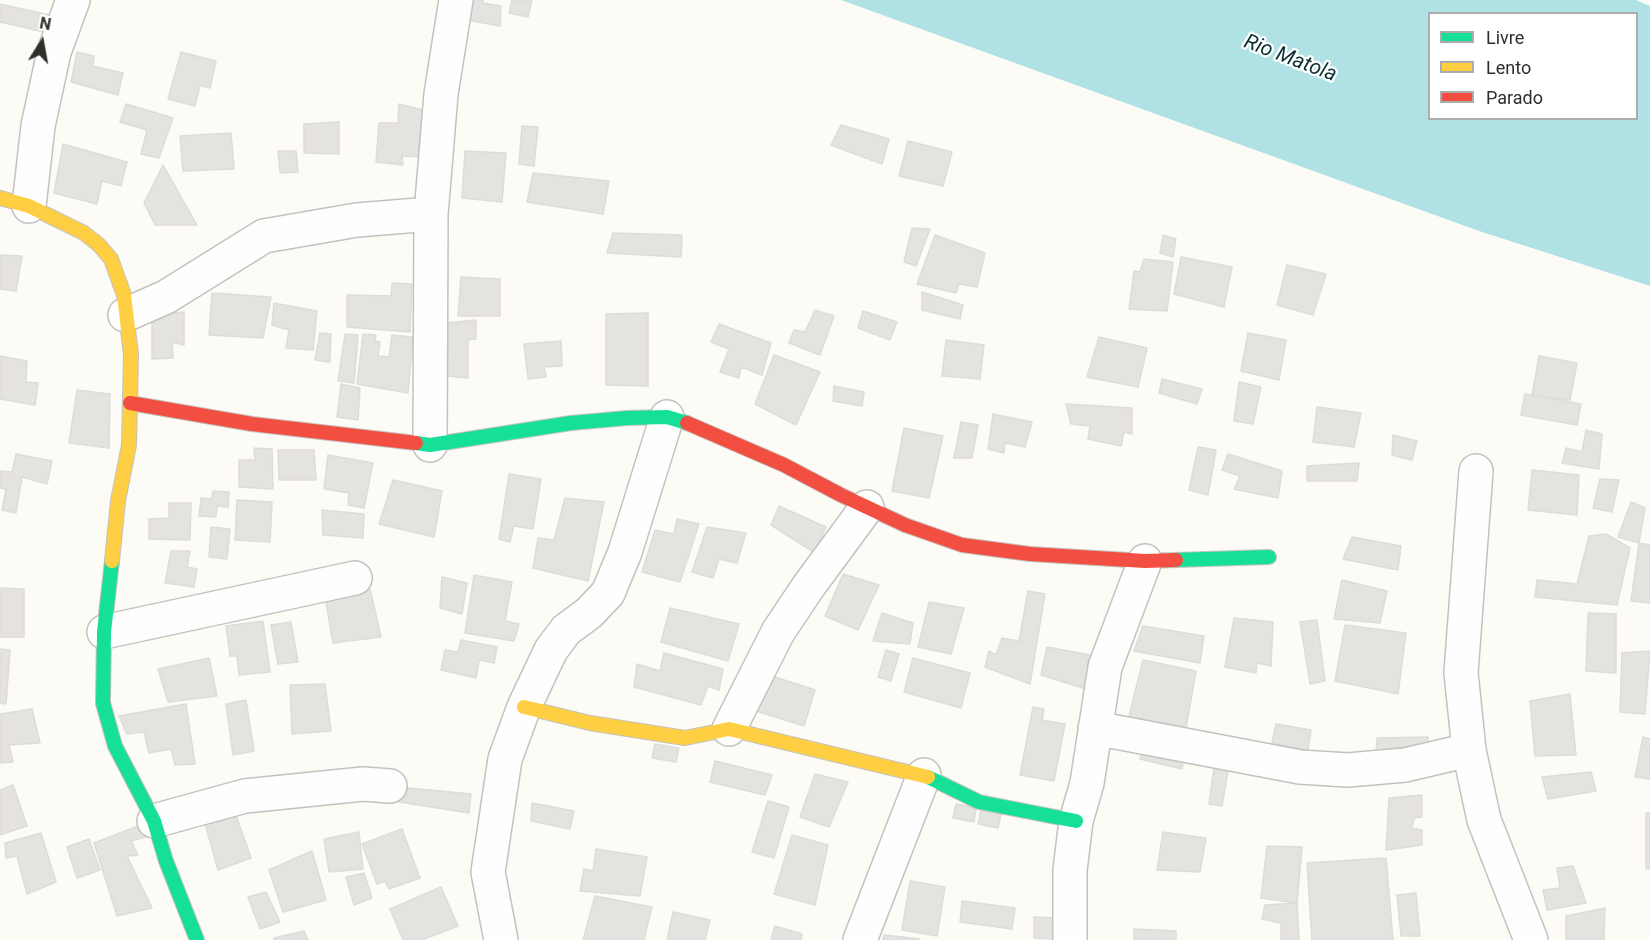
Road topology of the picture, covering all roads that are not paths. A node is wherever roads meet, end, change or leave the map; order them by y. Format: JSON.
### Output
{"nodes":[{"id":1,"x":73,"y":0,"type":"edge"},
{"id":2,"x":456,"y":0,"type":"edge"},
{"id":3,"x":15,"y":202,"type":"edge"},
{"id":4,"x":431,"y":214,"type":"junction"},
{"id":5,"x":125,"y":315,"type":"junction"},
{"id":6,"x":130,"y":403,"type":"junction"},
{"id":7,"x":667,"y":417,"type":"junction"},
{"id":8,"x":429,"y":446,"type":"junction"},
{"id":9,"x":1476,"y":471,"type":"dead end"},
{"id":10,"x":867,"y":507,"type":"junction"},
{"id":11,"x":1269,"y":557,"type":"dead end"},
{"id":12,"x":1145,"y":561,"type":"junction"},
{"id":13,"x":355,"y":578,"type":"dead end"},
{"id":14,"x":104,"y":632,"type":"junction"},
{"id":15,"x":524,"y":707,"type":"junction"},
{"id":16,"x":1095,"y":728,"type":"junction"},
{"id":17,"x":729,"y":729,"type":"junction"},
{"id":18,"x":1469,"y":750,"type":"junction"},
{"id":19,"x":924,"y":775,"type":"junction"},
{"id":20,"x":390,"y":786,"type":"dead end"},
{"id":21,"x":154,"y":821,"type":"junction"},
{"id":22,"x":1077,"y":821,"type":"junction"},
{"id":23,"x":197,"y":940,"type":"edge"},
{"id":24,"x":501,"y":940,"type":"edge"},
{"id":25,"x":860,"y":940,"type":"edge"},
{"id":26,"x":1070,"y":940,"type":"edge"},
{"id":27,"x":1531,"y":940,"type":"edge"}],
"edges":[{"from":1,"to":3,"type":"street"},
{"from":2,"to":4,"type":"street"},
{"from":3,"to":5,"type":"street"},
{"from":4,"to":5,"type":"street"},
{"from":4,"to":8,"type":"street"},
{"from":5,"to":6,"type":"street"},
{"from":6,"to":8,"type":"street"},
{"from":6,"to":14,"type":"street"},
{"from":7,"to":8,"type":"street"},
{"from":7,"to":10,"type":"street"},
{"from":7,"to":15,"type":"street"},
{"from":9,"to":18,"type":"street"},
{"from":10,"to":12,"type":"street"},
{"from":10,"to":17,"type":"street"},
{"from":11,"to":12,"type":"street"},
{"from":12,"to":16,"type":"street"},
{"from":13,"to":14,"type":"street"},
{"from":14,"to":21,"type":"street"},
{"from":15,"to":17,"type":"street"},
{"from":15,"to":24,"type":"street"},
{"from":16,"to":18,"type":"street"},
{"from":16,"to":22,"type":"street"},
{"from":17,"to":19,"type":"street"},
{"from":18,"to":27,"type":"street"},
{"from":19,"to":22,"type":"street"},
{"from":19,"to":25,"type":"street"},
{"from":20,"to":21,"type":"street"},
{"from":21,"to":23,"type":"street"},
{"from":22,"to":26,"type":"street"}]}
